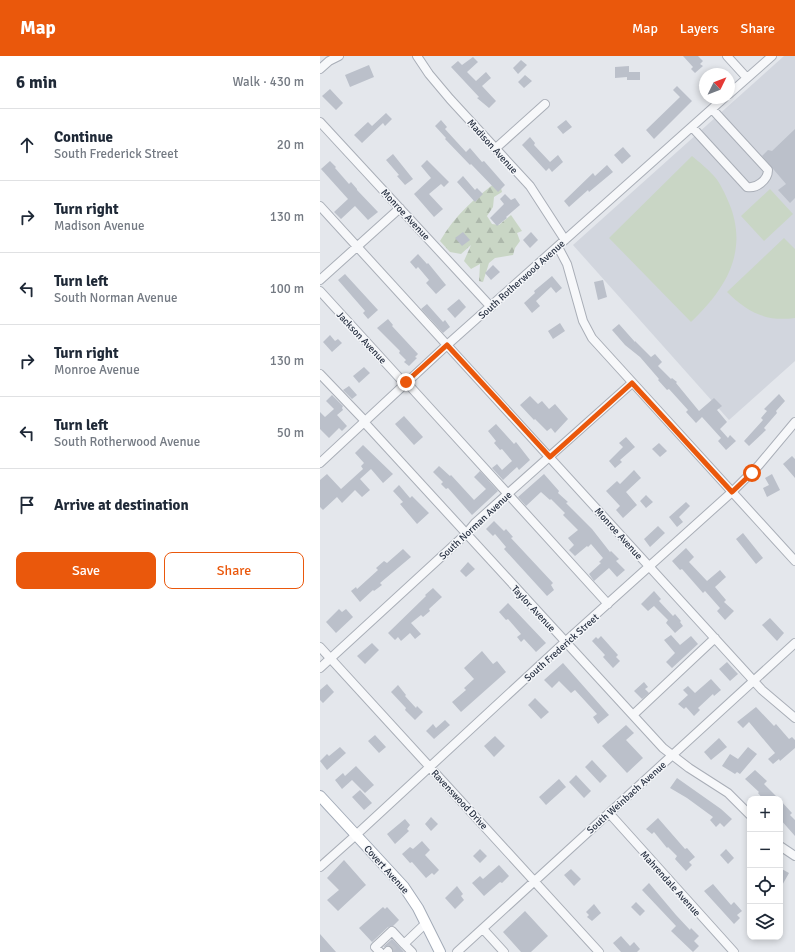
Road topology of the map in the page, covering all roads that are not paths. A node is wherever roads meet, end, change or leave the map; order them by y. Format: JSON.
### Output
{"nodes":[{"id":1,"x":339,"y":56,"type":"edge"},
{"id":2,"x":417,"y":56,"type":"edge"},
{"id":3,"x":727,"y":56,"type":"edge"},
{"id":4,"x":772,"y":56,"type":"edge"},
{"id":5,"x":320,"y":69,"type":"edge"},
{"id":6,"x":747,"y":78,"type":"junction"},
{"id":7,"x":735,"y":89,"type":"edge"},
{"id":8,"x":545,"y":104,"type":"dead end"},
{"id":9,"x":717,"y":104,"type":"edge"},
{"id":10,"x":712,"y":109,"type":"junction"},
{"id":11,"x":320,"y":122,"type":"edge"},
{"id":12,"x":692,"y":127,"type":"junction"},
{"id":13,"x":496,"y":148,"type":"junction"},
{"id":14,"x":320,"y":206,"type":"edge"},
{"id":15,"x":400,"y":208,"type":"junction"},
{"id":16,"x":565,"y":240,"type":"junction"},
{"id":17,"x":357,"y":247,"type":"junction"},
{"id":18,"x":558,"y":247,"type":"junction"},
{"id":19,"x":320,"y":280,"type":"edge"},
{"id":20,"x":320,"y":291,"type":"edge"},
{"id":21,"x":491,"y":307,"type":"junction"},
{"id":22,"x":447,"y":345,"type":"junction"},
{"id":23,"x":320,"y":374,"type":"edge"},
{"id":24,"x":405,"y":382,"type":"junction"},
{"id":25,"x":632,"y":383,"type":"junction"},
{"id":26,"x":364,"y":422,"type":"junction"},
{"id":27,"x":795,"y":422,"type":"edge"},
{"id":28,"x":550,"y":457,"type":"junction"},
{"id":29,"x":321,"y":460,"type":"edge"},
{"id":30,"x":732,"y":492,"type":"junction"},
{"id":31,"x":508,"y":494,"type":"junction"},
{"id":32,"x":466,"y":534,"type":"junction"},
{"id":33,"x":795,"y":561,"type":"edge"},
{"id":34,"x":649,"y":566,"type":"junction"},
{"id":35,"x":608,"y":604,"type":"junction"},
{"id":36,"x":715,"y":638,"type":"junction"},
{"id":37,"x":565,"y":642,"type":"junction"},
{"id":38,"x":795,"y":643,"type":"edge"},
{"id":39,"x":320,"y":647,"type":"edge"},
{"id":40,"x":331,"y":658,"type":"junction"},
{"id":41,"x":320,"y":668,"type":"edge"},
{"id":42,"x":754,"y":680,"type":"junction"},
{"id":43,"x":633,"y":715,"type":"junction"},
{"id":44,"x":795,"y":718,"type":"edge"},
{"id":45,"x":672,"y":756,"type":"junction"},
{"id":46,"x":430,"y":767,"type":"junction"},
{"id":47,"x":320,"y":796,"type":"edge"},
{"id":48,"x":747,"y":812,"type":"edge"},
{"id":49,"x":609,"y":813,"type":"junction"},
{"id":50,"x":356,"y":835,"type":"junction"},
{"id":51,"x":783,"y":848,"type":"edge"},
{"id":52,"x":795,"y":856,"type":"edge"},
{"id":53,"x":320,"y":867,"type":"edge"},
{"id":54,"x":535,"y":881,"type":"junction"},
{"id":55,"x":426,"y":923,"type":"junction"},
{"id":56,"x":483,"y":929,"type":"junction"},
{"id":57,"x":404,"y":946,"type":"edge"},
{"id":58,"x":385,"y":952,"type":"edge"},
{"id":59,"x":440,"y":952,"type":"edge"},
{"id":60,"x":457,"y":952,"type":"edge"},
{"id":61,"x":504,"y":952,"type":"edge"},
{"id":62,"x":599,"y":952,"type":"edge"},
{"id":63,"x":734,"y":952,"type":"edge"}],
"edges":[{"from":1,"to":5,"type":"street"},
{"from":2,"to":13,"type":"street","name":"Madison Avenue"},
{"from":3,"to":6,"type":"street"},
{"from":4,"to":6,"type":"street"},
{"from":6,"to":7,"type":"street"},
{"from":8,"to":13,"type":"street"},
{"from":9,"to":10,"type":"street","name":"South Rotherwood Avenue"},
{"from":10,"to":12,"type":"street","name":"South Rotherwood Avenue"},
{"from":10,"to":12,"type":"street"},
{"from":11,"to":15,"type":"street","name":"Monroe Avenue"},
{"from":12,"to":16,"type":"street","name":"South Rotherwood Avenue"},
{"from":13,"to":16,"type":"street","name":"Madison Avenue"},
{"from":14,"to":17,"type":"street","name":"Monroe Avenue"},
{"from":15,"to":17,"type":"street"},
{"from":15,"to":21,"type":"street","name":"Monroe Avenue"},
{"from":16,"to":18,"type":"street","name":"South Rotherwood Avenue"},
{"from":17,"to":19,"type":"street"},
{"from":17,"to":22,"type":"street","name":"Monroe Avenue"},
{"from":18,"to":21,"type":"street","name":"South Rotherwood Avenue"},
{"from":18,"to":25,"type":"street"},
{"from":20,"to":24,"type":"street","name":"Jackson Avenue"},
{"from":21,"to":22,"type":"street","name":"South Rotherwood Avenue"},
{"from":22,"to":24,"type":"street","name":"South Rotherwood Avenue"},
{"from":22,"to":28,"type":"street","name":"Monroe Avenue"},
{"from":23,"to":26,"type":"street","name":"Taylor Avenue"},
{"from":24,"to":26,"type":"street","name":"South Rotherwood Avenue"},
{"from":24,"to":31,"type":"street","name":"Jackson Avenue"},
{"from":25,"to":28,"type":"street","name":"South Norman Avenue"},
{"from":25,"to":30,"type":"street"},
{"from":26,"to":29,"type":"street","name":"South Rotherwood Avenue"},
{"from":26,"to":32,"type":"street","name":"Taylor Avenue"},
{"from":27,"to":30,"type":"street","name":"South Frederick Street"},
{"from":28,"to":31,"type":"street","name":"South Norman Avenue"},
{"from":28,"to":34,"type":"street","name":"Monroe Avenue"},
{"from":30,"to":33,"type":"street"},
{"from":30,"to":34,"type":"street","name":"South Frederick Street"},
{"from":31,"to":32,"type":"street","name":"South Norman Avenue"},
{"from":31,"to":35,"type":"street","name":"Jackson Avenue"},
{"from":32,"to":37,"type":"street","name":"Taylor Avenue"},
{"from":32,"to":40,"type":"street","name":"South Norman Avenue"},
{"from":34,"to":35,"type":"street","name":"South Frederick Street"},
{"from":34,"to":36,"type":"street","name":"Monroe Avenue"},
{"from":35,"to":37,"type":"street","name":"South Frederick Street"},
{"from":36,"to":42,"type":"street","name":"Monroe Avenue"},
{"from":36,"to":43,"type":"street"},
{"from":37,"to":43,"type":"street","name":"Taylor Avenue"},
{"from":37,"to":46,"type":"street","name":"South Frederick Street"},
{"from":38,"to":42,"type":"street","name":"South Weinbach Avenue"},
{"from":39,"to":40,"type":"street","name":"Ravenswood Drive"},
{"from":40,"to":41,"type":"street","name":"South Norman Avenue"},
{"from":40,"to":46,"type":"street","name":"Ravenswood Drive"},
{"from":42,"to":44,"type":"street","name":"Monroe Avenue"},
{"from":42,"to":45,"type":"street","name":"South Weinbach Avenue"},
{"from":43,"to":45,"type":"street","name":"Taylor Avenue"},
{"from":45,"to":48,"type":"street","name":"Taylor Avenue"},
{"from":45,"to":49,"type":"street","name":"South Weinbach Avenue"},
{"from":46,"to":50,"type":"street","name":"South Frederick Street"},
{"from":46,"to":54,"type":"street","name":"Ravenswood Drive"},
{"from":47,"to":50,"type":"main road","name":"Covert Avenue"},
{"from":49,"to":54,"type":"street","name":"South Weinbach Avenue"},
{"from":49,"to":63,"type":"street","name":"Mahrendale Avenue"},
{"from":50,"to":53,"type":"street","name":"South Frederick Street"},
{"from":50,"to":55,"type":"main road","name":"Covert Avenue"},
{"from":51,"to":52,"type":"street"},
{"from":54,"to":56,"type":"street","name":"South Weinbach Avenue"},
{"from":54,"to":62,"type":"street","name":"Ravenswood Drive"},
{"from":55,"to":57,"type":"street"},
{"from":55,"to":59,"type":"main road","name":"Covert Avenue"},
{"from":56,"to":60,"type":"street","name":"South Weinbach Avenue"},
{"from":56,"to":61,"type":"street"},
{"from":57,"to":58,"type":"street"}]}
